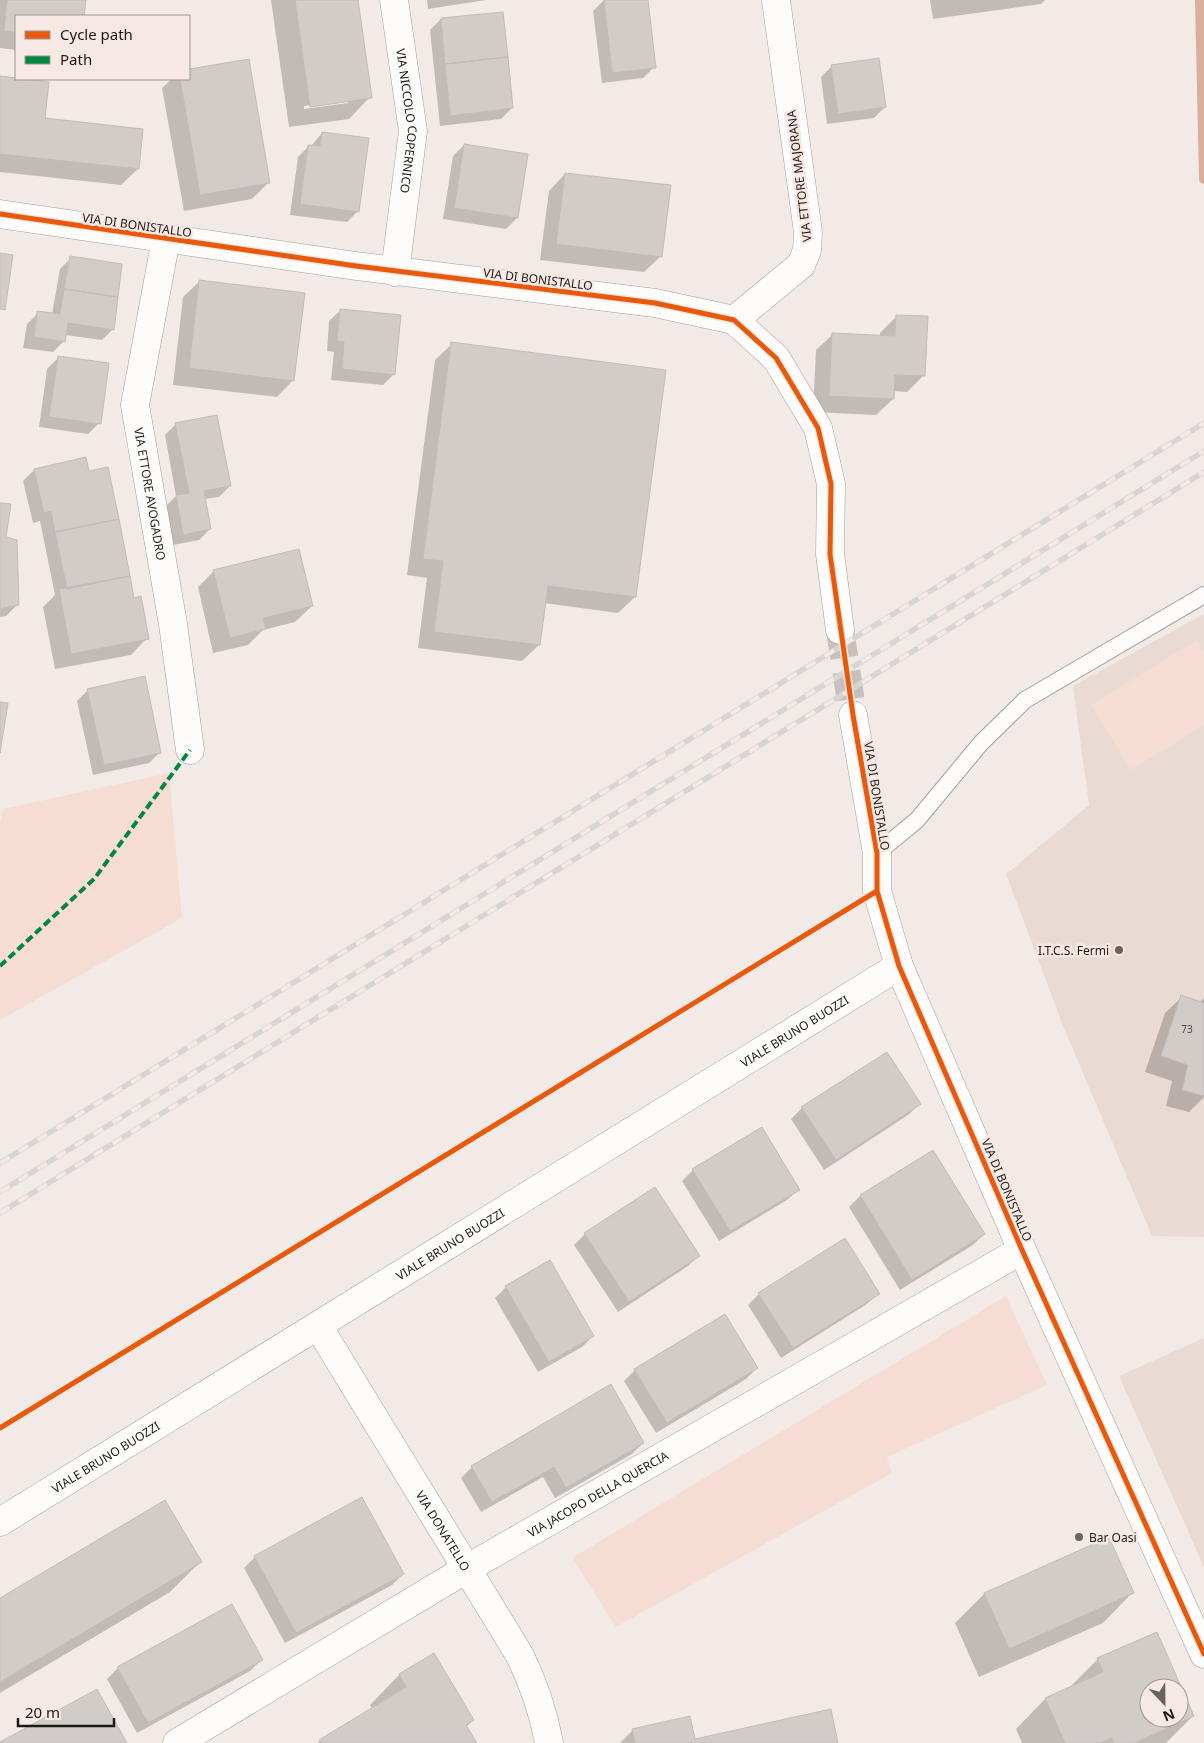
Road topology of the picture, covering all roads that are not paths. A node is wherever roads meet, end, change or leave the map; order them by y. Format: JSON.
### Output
{"nodes":[{"id":1,"x":394,"y":0,"type":"edge"},
{"id":2,"x":776,"y":0,"type":"edge"},
{"id":3,"x":0,"y":214,"type":"edge"},
{"id":4,"x":166,"y":240,"type":"junction"},
{"id":5,"x":394,"y":272,"type":"junction"},
{"id":6,"x":734,"y":320,"type":"junction"},
{"id":7,"x":1204,"y":595,"type":"edge"},
{"id":8,"x":840,"y":630,"type":"tunnel mouth"},
{"id":9,"x":853,"y":715,"type":"tunnel mouth"},
{"id":10,"x":190,"y":750,"type":"dead end"},
{"id":11,"x":876,"y":853,"type":"junction"},
{"id":12,"x":900,"y":966,"type":"junction"},
{"id":13,"x":1022,"y":1250,"type":"junction"},
{"id":14,"x":318,"y":1326,"type":"junction"},
{"id":15,"x":0,"y":1522,"type":"edge"},
{"id":16,"x":468,"y":1568,"type":"junction"},
{"id":17,"x":1204,"y":1654,"type":"edge"},
{"id":18,"x":177,"y":1743,"type":"edge"},
{"id":19,"x":549,"y":1743,"type":"edge"}],
"edges":[{"from":1,"to":5,"type":"street","name":"VIA NICCOLO COPERNICO"},
{"from":2,"to":6,"type":"street","name":"VIA ETTORE MAJORANA"},
{"from":3,"to":4,"type":"street","name":"VIA DI BONISTALLO"},
{"from":4,"to":5,"type":"street","name":"VIA DI BONISTALLO"},
{"from":4,"to":10,"type":"street","name":"VIA ETTORE AVOGADRO"},
{"from":5,"to":6,"type":"street","name":"VIA DI BONISTALLO"},
{"from":6,"to":8,"type":"street","name":"VIA DI BONISTALLO"},
{"from":7,"to":11,"type":"lane"},
{"from":9,"to":11,"type":"street","name":"VIA DI BONISTALLO"},
{"from":11,"to":12,"type":"street","name":"VIA DI BONISTALLO"},
{"from":12,"to":13,"type":"street","name":"VIA DI BONISTALLO"},
{"from":12,"to":14,"type":"street","name":"VIALE BRUNO BUOZZI"},
{"from":13,"to":16,"type":"street","name":"VIA JACOPO DELLA QUERCIA"},
{"from":13,"to":17,"type":"street","name":"VIA DI BONISTALLO"},
{"from":14,"to":15,"type":"street","name":"VIALE BRUNO BUOZZI"},
{"from":14,"to":16,"type":"street","name":"VIA DONATELLO"},
{"from":16,"to":18,"type":"street","name":"VIA JACOPO DELLA QUERCIA"},
{"from":16,"to":19,"type":"street","name":"VIA DONATELLO"}]}
